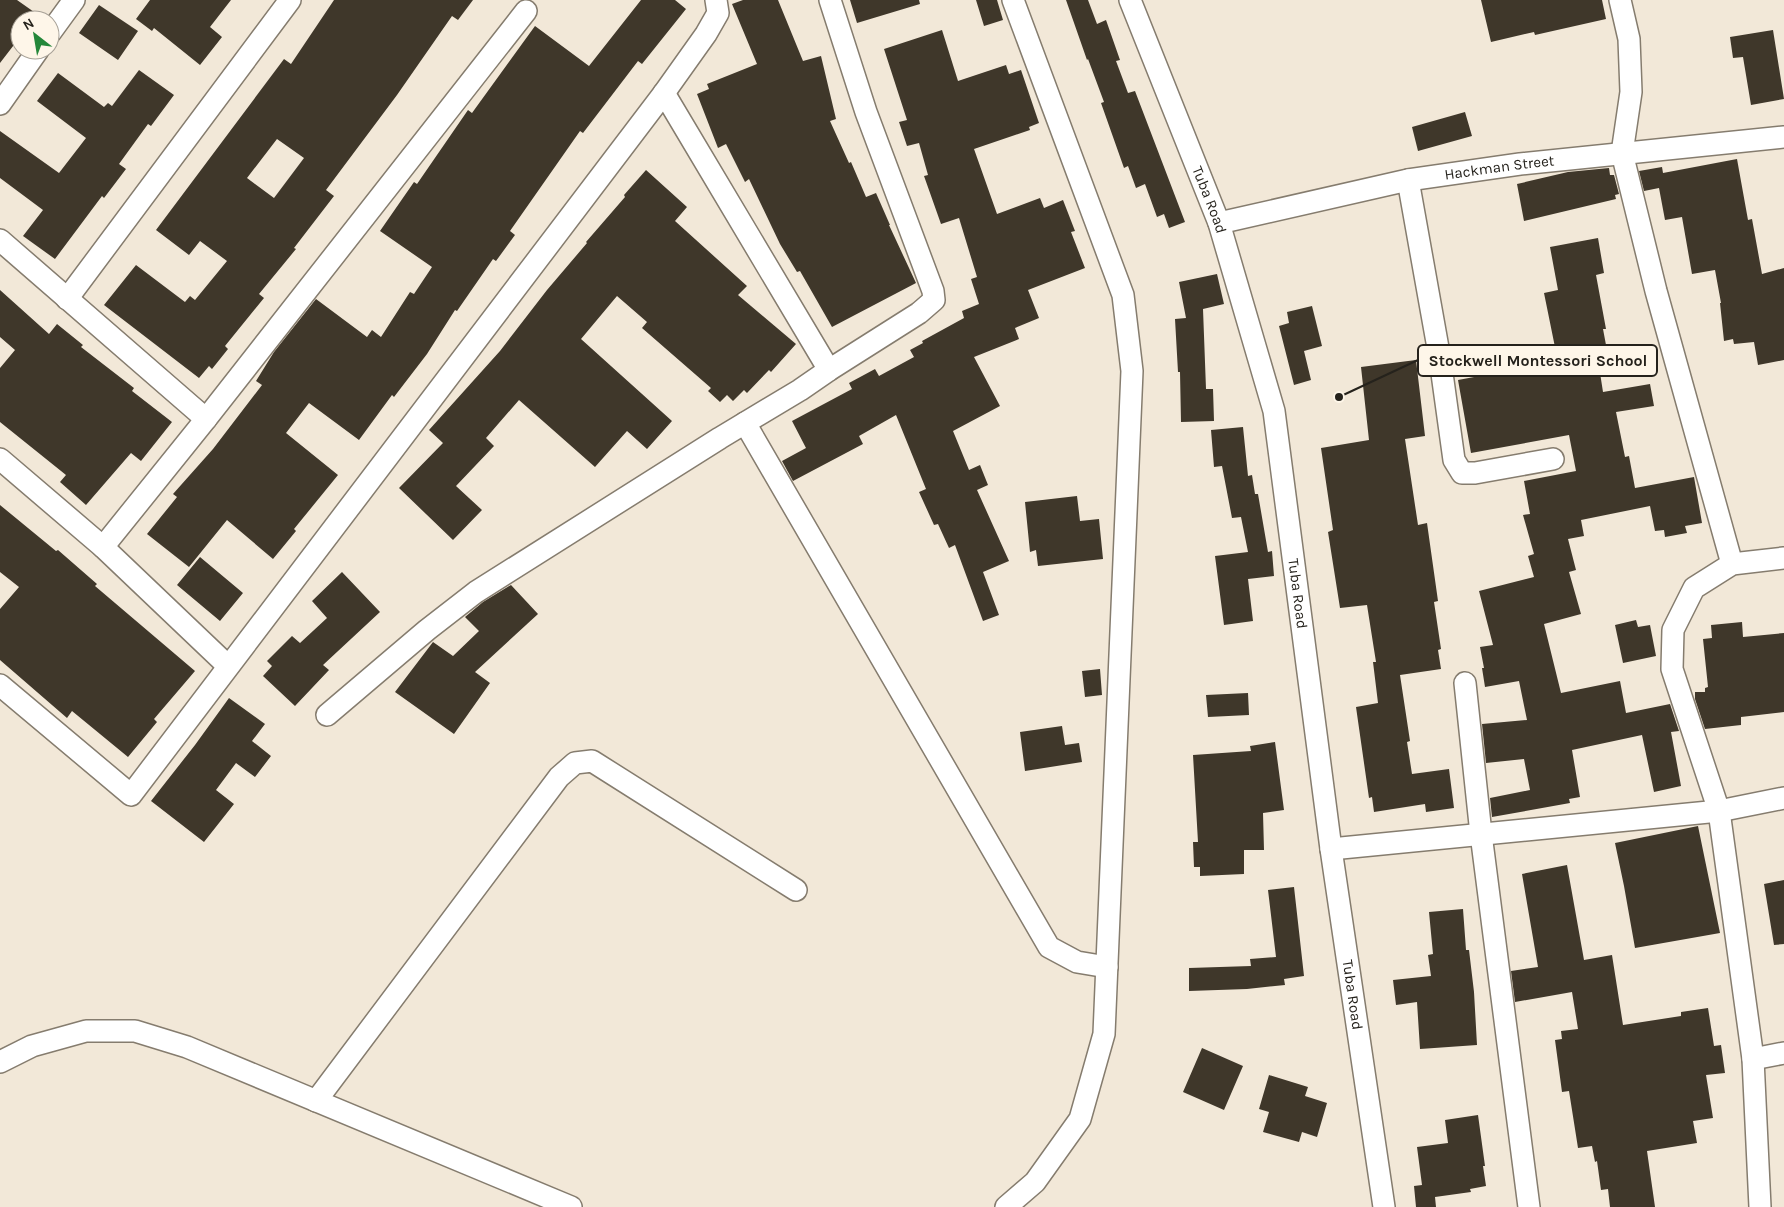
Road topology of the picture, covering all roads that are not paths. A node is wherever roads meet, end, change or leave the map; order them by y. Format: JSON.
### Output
{"nodes":[{"id":1,"x":74,"y":0,"type":"edge"},
{"id":2,"x":290,"y":0,"type":"edge"},
{"id":3,"x":716,"y":0,"type":"edge"},
{"id":4,"x":830,"y":0,"type":"edge"},
{"id":5,"x":1013,"y":0,"type":"edge"},
{"id":6,"x":1130,"y":0,"type":"edge"},
{"id":7,"x":1620,"y":0,"type":"edge"},
{"id":8,"x":526,"y":11,"type":"dead end"},
{"id":9,"x":60,"y":19,"type":"edge"},
{"id":10,"x":31,"y":60,"type":"edge"},
{"id":11,"x":664,"y":93,"type":"junction"},
{"id":12,"x":0,"y":104,"type":"edge"},
{"id":13,"x":1784,"y":137,"type":"edge"},
{"id":14,"x":1622,"y":153,"type":"junction"},
{"id":15,"x":1408,"y":180,"type":"junction"},
{"id":16,"x":1219,"y":223,"type":"junction"},
{"id":17,"x":0,"y":240,"type":"edge"},
{"id":18,"x":67,"y":299,"type":"junction"},
{"id":19,"x":829,"y":370,"type":"junction"},
{"id":20,"x":206,"y":419,"type":"junction"},
{"id":21,"x":745,"y":423,"type":"junction"},
{"id":22,"x":0,"y":459,"type":"edge"},
{"id":23,"x":1553,"y":459,"type":"dead end"},
{"id":24,"x":102,"y":547,"type":"junction"},
{"id":25,"x":1784,"y":558,"type":"edge"},
{"id":26,"x":1732,"y":564,"type":"junction"},
{"id":27,"x":228,"y":666,"type":"junction"},
{"id":28,"x":1465,"y":683,"type":"dead end"},
{"id":29,"x":0,"y":685,"type":"edge"},
{"id":30,"x":328,"y":715,"type":"dead end"},
{"id":31,"x":1784,"y":798,"type":"edge"},
{"id":32,"x":1719,"y":811,"type":"junction"},
{"id":33,"x":1481,"y":834,"type":"junction"},
{"id":34,"x":1331,"y":849,"type":"junction"},
{"id":35,"x":796,"y":890,"type":"dead end"},
{"id":36,"x":1107,"y":967,"type":"junction"},
{"id":37,"x":1784,"y":1053,"type":"edge"},
{"id":38,"x":1753,"y":1059,"type":"junction"},
{"id":39,"x":0,"y":1062,"type":"edge"},
{"id":40,"x":316,"y":1101,"type":"junction"},
{"id":41,"x":571,"y":1207,"type":"edge"},
{"id":42,"x":1006,"y":1207,"type":"edge"},
{"id":43,"x":1384,"y":1207,"type":"edge"},
{"id":44,"x":1529,"y":1207,"type":"edge"},
{"id":45,"x":1760,"y":1207,"type":"edge"}],
"edges":[{"from":1,"to":9,"type":"street"},
{"from":2,"to":18,"type":"street"},
{"from":3,"to":11,"type":"street"},
{"from":4,"to":19,"type":"street"},
{"from":5,"to":36,"type":"street"},
{"from":6,"to":16,"type":"street","name":"Tuba Road"},
{"from":7,"to":14,"type":"street"},
{"from":8,"to":20,"type":"street"},
{"from":10,"to":12,"type":"street"},
{"from":11,"to":19,"type":"street"},
{"from":11,"to":27,"type":"street"},
{"from":13,"to":14,"type":"street","name":"Hackman Street"},
{"from":14,"to":15,"type":"street","name":"Hackman Street"},
{"from":14,"to":26,"type":"street"},
{"from":15,"to":16,"type":"street","name":"Hackman Street"},
{"from":15,"to":23,"type":"street"},
{"from":16,"to":34,"type":"street","name":"Tuba Road"},
{"from":17,"to":18,"type":"street"},
{"from":18,"to":20,"type":"street"},
{"from":19,"to":21,"type":"street"},
{"from":20,"to":24,"type":"street"},
{"from":21,"to":30,"type":"street"},
{"from":21,"to":36,"type":"street"},
{"from":22,"to":24,"type":"street"},
{"from":24,"to":27,"type":"street"},
{"from":25,"to":26,"type":"street"},
{"from":26,"to":32,"type":"street"},
{"from":27,"to":29,"type":"street"},
{"from":28,"to":33,"type":"street"},
{"from":31,"to":32,"type":"street"},
{"from":32,"to":33,"type":"street"},
{"from":32,"to":38,"type":"street"},
{"from":33,"to":34,"type":"street"},
{"from":33,"to":44,"type":"street"},
{"from":34,"to":43,"type":"street","name":"Tuba Road"},
{"from":35,"to":40,"type":"street"},
{"from":36,"to":42,"type":"street"},
{"from":37,"to":38,"type":"street"},
{"from":38,"to":45,"type":"street"},
{"from":39,"to":40,"type":"street"},
{"from":40,"to":41,"type":"street"}]}
